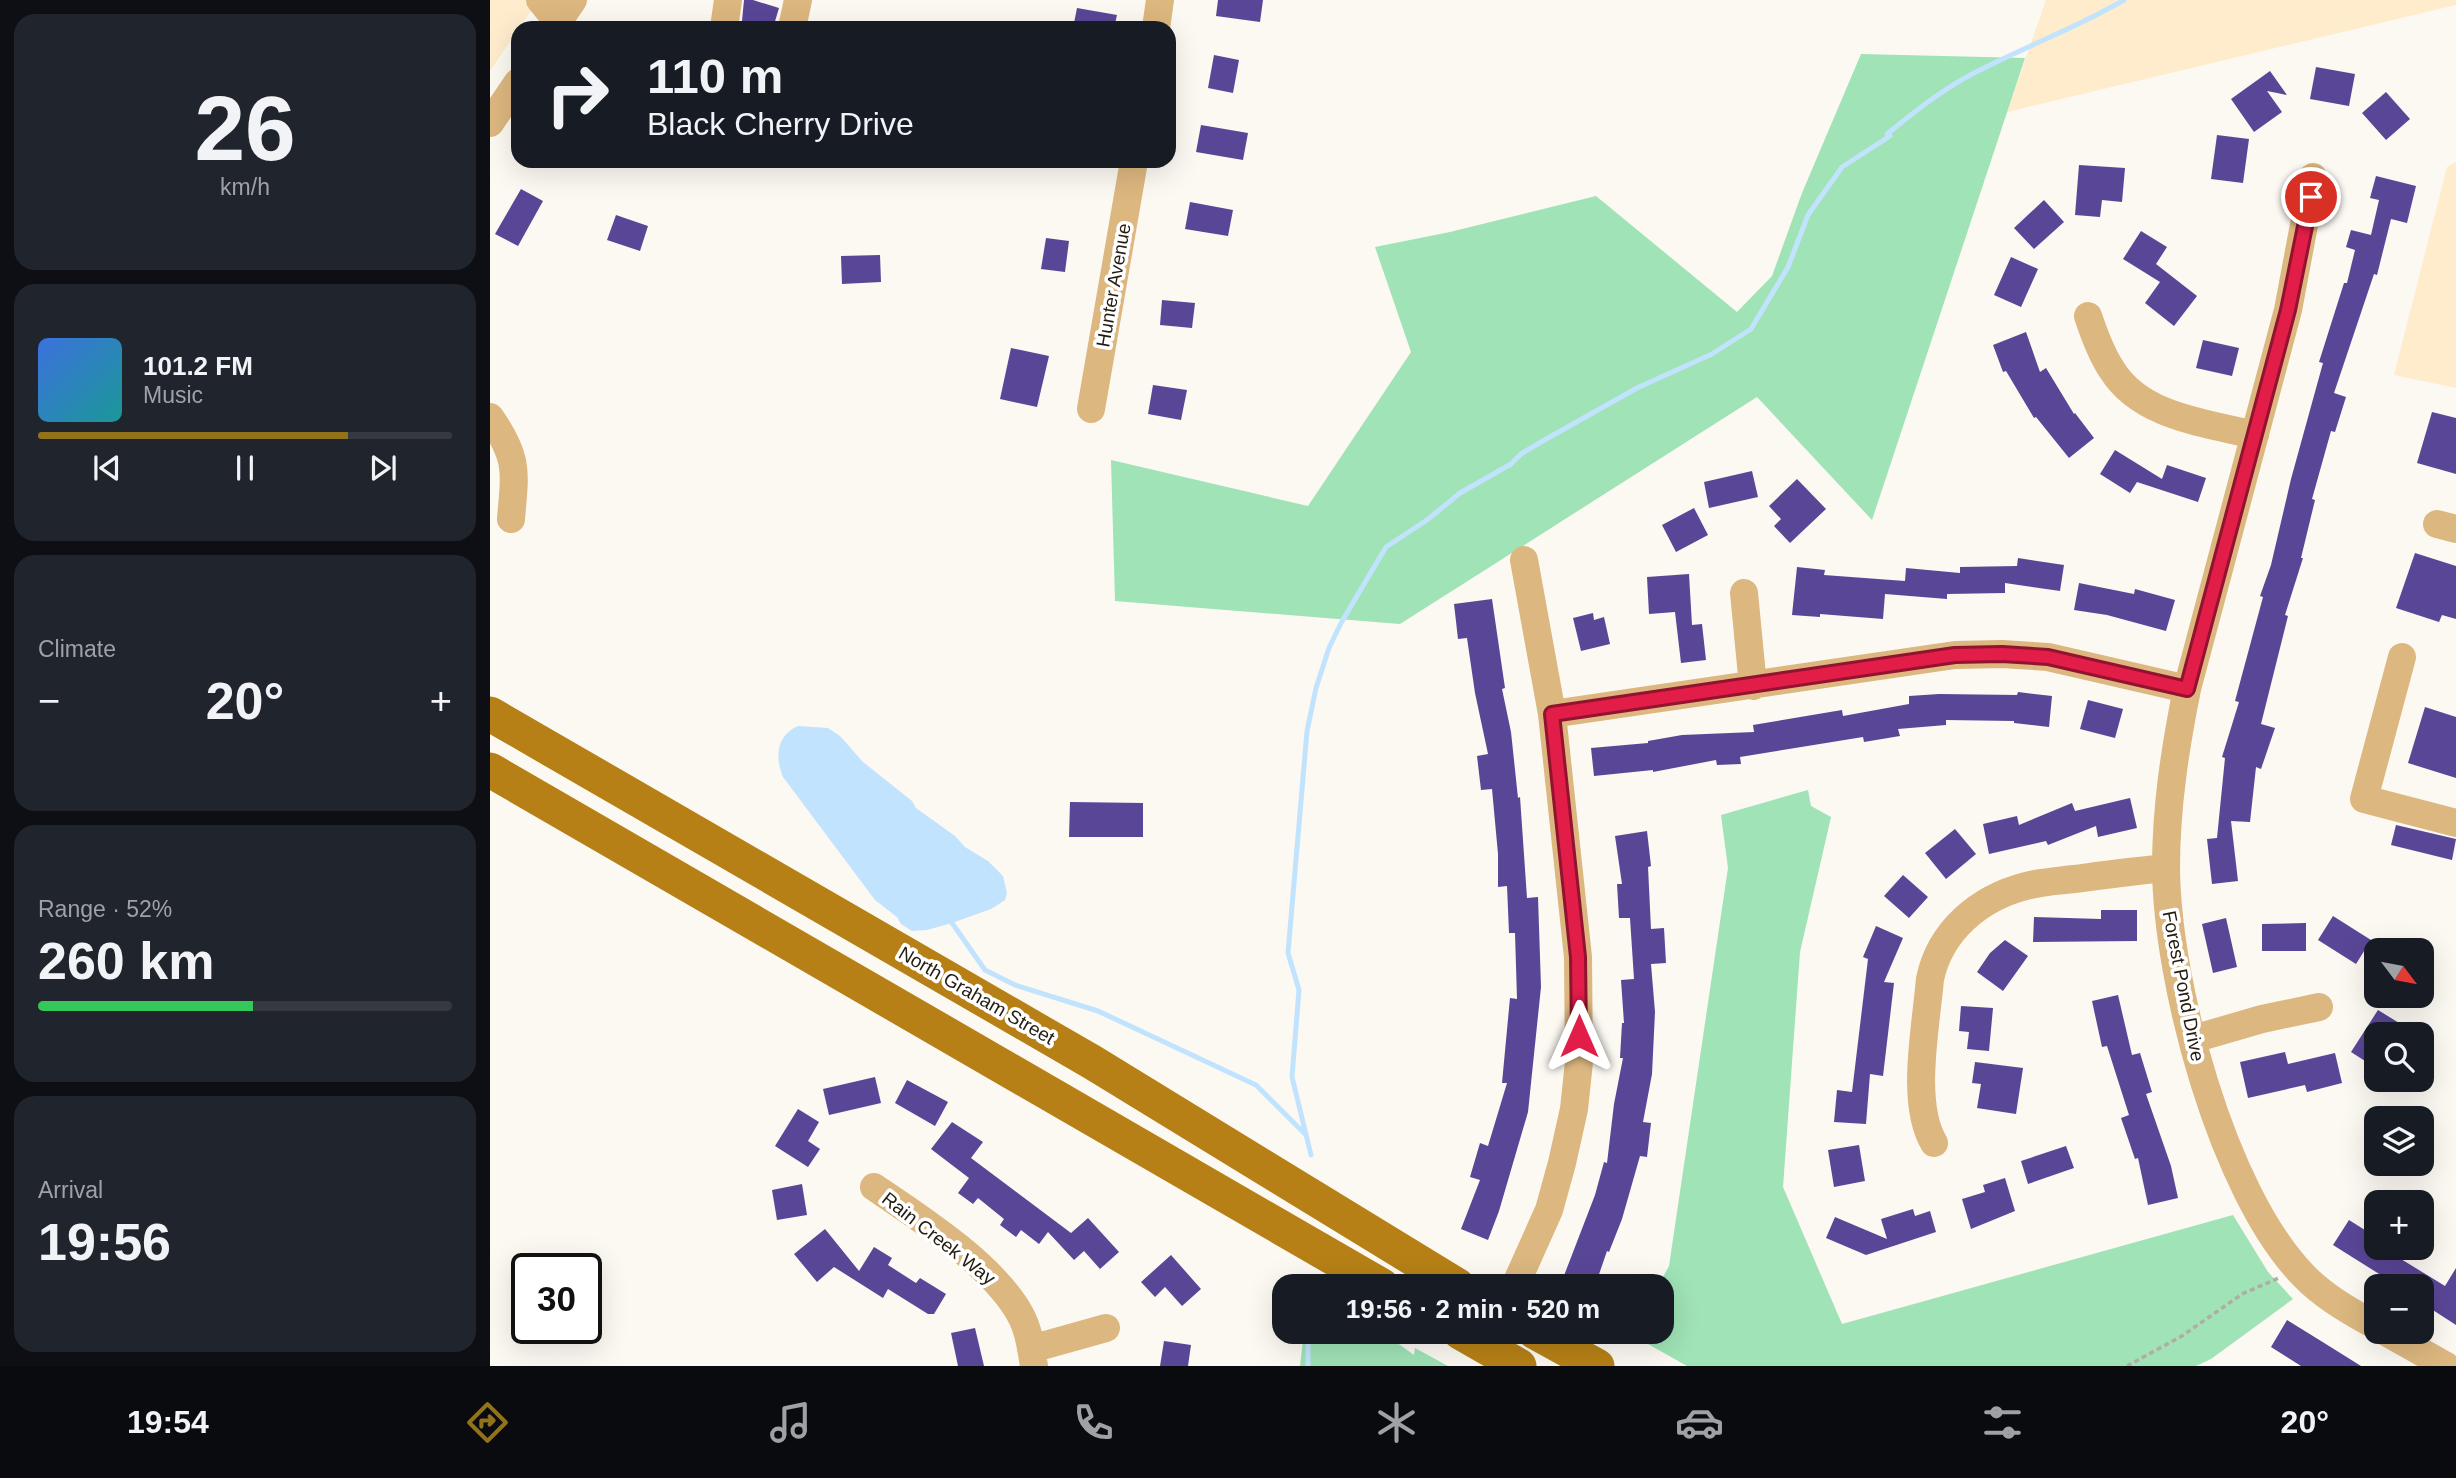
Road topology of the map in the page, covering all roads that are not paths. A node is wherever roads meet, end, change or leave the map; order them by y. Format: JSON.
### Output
{"nodes":[{"id":1,"x":540,"y":0,"type":"edge"},
{"id":2,"x":728,"y":0,"type":"edge"},
{"id":3,"x":798,"y":0,"type":"edge"},
{"id":4,"x":1160,"y":0,"type":"edge"},
{"id":5,"x":562,"y":17,"type":"edge"},
{"id":6,"x":725,"y":21,"type":"edge"},
{"id":7,"x":794,"y":21,"type":"edge"},
{"id":8,"x":1157,"y":21,"type":"edge"},
{"id":9,"x":511,"y":92,"type":"edge"},
{"id":10,"x":490,"y":123,"type":"edge"},
{"id":11,"x":1133,"y":168,"type":"edge"},
{"id":12,"x":2313,"y":177,"type":"dead end"},
{"id":13,"x":2088,"y":316,"type":"dead end"},
{"id":14,"x":1091,"y":408,"type":"dead end"},
{"id":15,"x":490,"y":417,"type":"edge"},
{"id":16,"x":2255,"y":436,"type":"junction"},
{"id":17,"x":511,"y":519,"type":"dead end"},
{"id":18,"x":1524,"y":560,"type":"dead end"},
{"id":19,"x":1744,"y":593,"type":"dead end"},
{"id":20,"x":2402,"y":657,"type":"dead end"},
{"id":21,"x":1753,"y":686,"type":"junction"},
{"id":22,"x":2187,"y":689,"type":"junction"},
{"id":23,"x":490,"y":714,"type":"edge"},
{"id":24,"x":1552,"y":714,"type":"junction"},
{"id":25,"x":490,"y":770,"type":"edge"},
{"id":26,"x":2456,"y":823,"type":"edge"},
{"id":27,"x":2166,"y":868,"type":"junction"},
{"id":28,"x":2319,"y":1007,"type":"dead end"},
{"id":29,"x":2193,"y":1039,"type":"junction"},
{"id":30,"x":1934,"y":1143,"type":"dead end"},
{"id":31,"x":874,"y":1187,"type":"dead end"},
{"id":32,"x":1361,"y":1274,"type":"edge"},
{"id":33,"x":1438,"y":1274,"type":"edge"},
{"id":34,"x":1521,"y":1274,"type":"edge"},
{"id":35,"x":2364,"y":1319,"type":"edge"},
{"id":36,"x":1106,"y":1328,"type":"dead end"},
{"id":37,"x":1481,"y":1344,"type":"edge"},
{"id":38,"x":1557,"y":1344,"type":"edge"},
{"id":39,"x":2407,"y":1344,"type":"edge"},
{"id":40,"x":1033,"y":1358,"type":"edge"},
{"id":41,"x":1519,"y":1366,"type":"edge"},
{"id":42,"x":1597,"y":1366,"type":"edge"},
{"id":43,"x":2446,"y":1366,"type":"edge"}],
"edges":[{"from":1,"to":5,"type":"street"},
{"from":2,"to":6,"type":"street"},
{"from":3,"to":7,"type":"street"},
{"from":4,"to":8,"type":"street"},
{"from":9,"to":10,"type":"street"},
{"from":11,"to":14,"type":"street","name":"Hunter Avenue"},
{"from":12,"to":16,"type":"street","name":"Forest Pond Drive"},
{"from":13,"to":16,"type":"street"},
{"from":15,"to":17,"type":"street"},
{"from":16,"to":22,"type":"street","name":"Forest Pond Drive"},
{"from":18,"to":24,"type":"street"},
{"from":19,"to":21,"type":"street"},
{"from":20,"to":26,"type":"street"},
{"from":21,"to":22,"type":"street"},
{"from":21,"to":24,"type":"street"},
{"from":22,"to":27,"type":"street","name":"Forest Pond Drive"},
{"from":23,"to":33,"type":"main road","name":"North Graham Street"},
{"from":24,"to":34,"type":"street"},
{"from":25,"to":32,"type":"main road"},
{"from":27,"to":29,"type":"street","name":"Forest Pond Drive"},
{"from":27,"to":30,"type":"street"},
{"from":28,"to":29,"type":"street"},
{"from":29,"to":35,"type":"street","name":"Forest Pond Drive"},
{"from":31,"to":40,"type":"street","name":"Rain Creek Way"},
{"from":36,"to":40,"type":"street"},
{"from":37,"to":41,"type":"main road"},
{"from":38,"to":42,"type":"main road"},
{"from":39,"to":43,"type":"street"}]}
